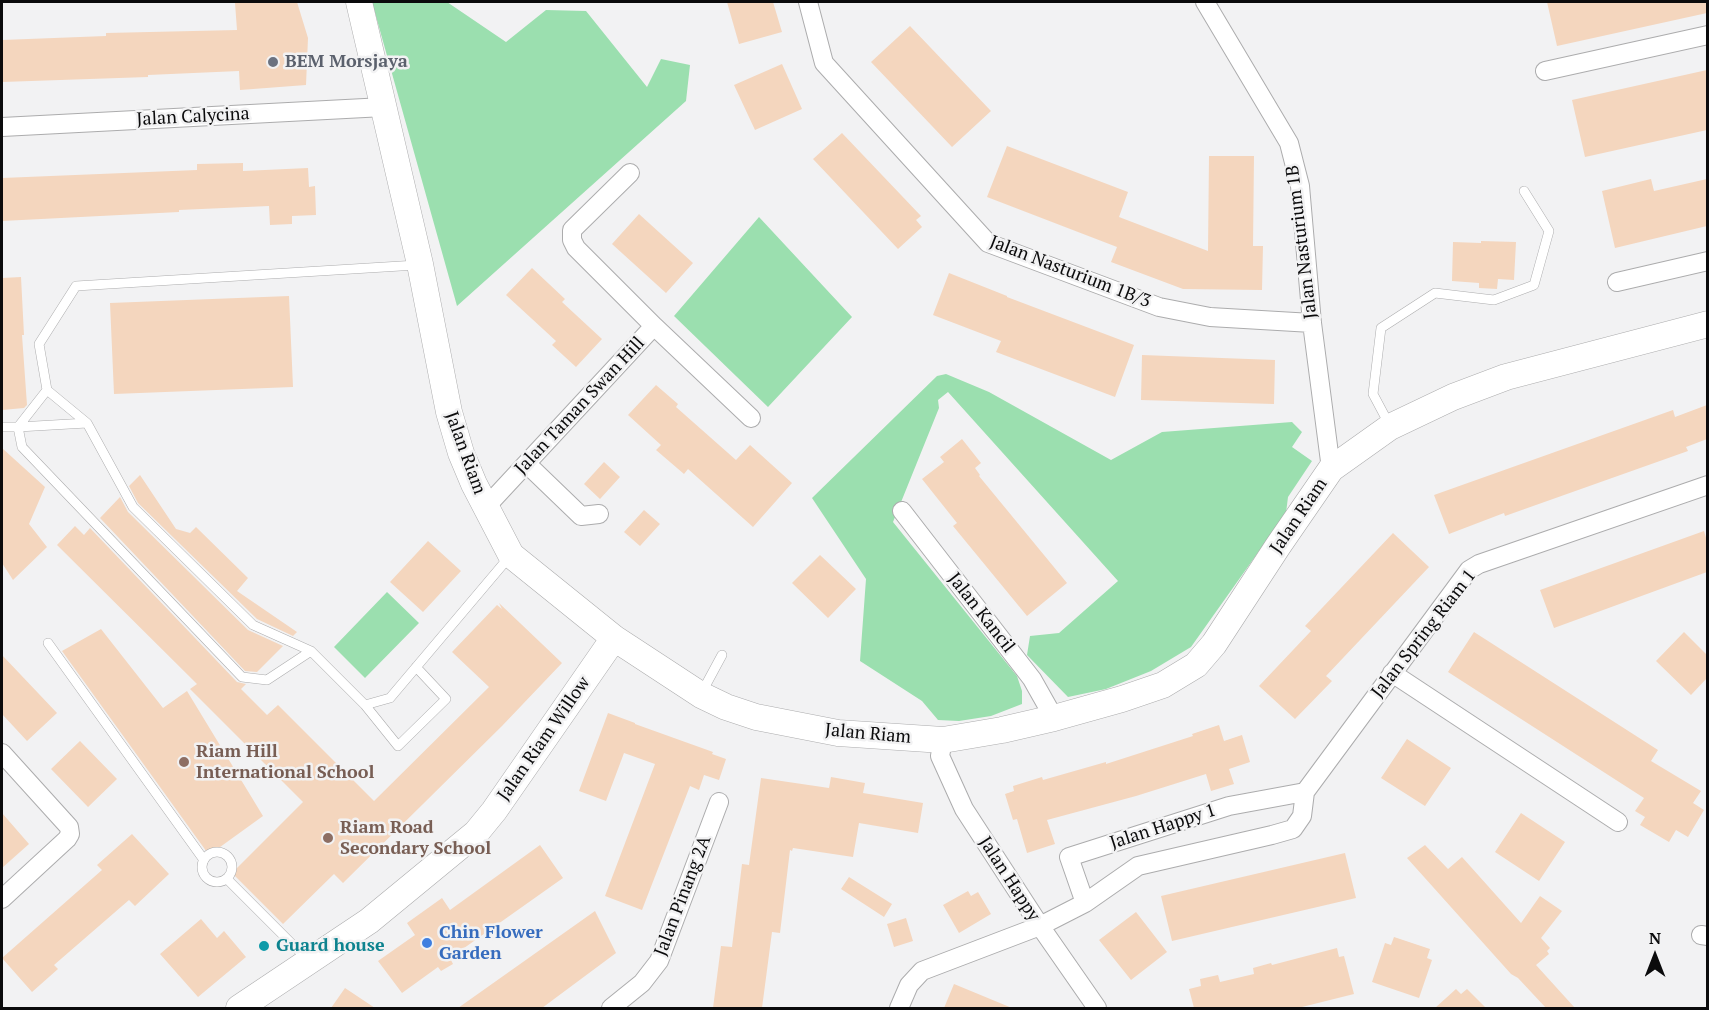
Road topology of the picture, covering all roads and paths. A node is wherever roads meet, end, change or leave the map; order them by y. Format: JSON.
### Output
{"nodes":[{"id":1,"x":359,"y":2,"type":"edge"},
{"id":2,"x":808,"y":2,"type":"edge"},
{"id":3,"x":1205,"y":2,"type":"edge"},
{"id":4,"x":1707,"y":35,"type":"edge"},
{"id":5,"x":1545,"y":70,"type":"dead end"},
{"id":6,"x":384,"y":107,"type":"junction"},
{"id":7,"x":2,"y":127,"type":"edge"},
{"id":8,"x":630,"y":173,"type":"dead end"},
{"id":9,"x":1524,"y":191,"type":"dead end"},
{"id":10,"x":1707,"y":261,"type":"edge"},
{"id":11,"x":420,"y":264,"type":"junction"},
{"id":12,"x":1617,"y":282,"type":"dead end"},
{"id":13,"x":1312,"y":323,"type":"junction"},
{"id":14,"x":1707,"y":324,"type":"edge"},
{"id":15,"x":654,"y":326,"type":"junction"},
{"id":16,"x":47,"y":390,"type":"junction"},
{"id":17,"x":751,"y":418,"type":"dead end"},
{"id":18,"x":87,"y":423,"type":"junction"},
{"id":19,"x":2,"y":427,"type":"edge"},
{"id":20,"x":18,"y":427,"type":"junction"},
{"id":21,"x":1390,"y":427,"type":"junction"},
{"id":22,"x":527,"y":464,"type":"junction"},
{"id":23,"x":1330,"y":469,"type":"junction"},
{"id":24,"x":1707,"y":485,"type":"edge"},
{"id":25,"x":485,"y":508,"type":"junction"},
{"id":26,"x":902,"y":511,"type":"dead end"},
{"id":27,"x":599,"y":514,"type":"dead end"},
{"id":28,"x":510,"y":555,"type":"junction"},
{"id":29,"x":614,"y":638,"type":"junction"},
{"id":30,"x":48,"y":643,"type":"dead end"},
{"id":31,"x":311,"y":651,"type":"junction"},
{"id":32,"x":722,"y":655,"type":"dead end"},
{"id":33,"x":416,"y":667,"type":"junction"},
{"id":34,"x":1392,"y":673,"type":"junction"},
{"id":35,"x":701,"y":694,"type":"junction"},
{"id":36,"x":365,"y":705,"type":"junction"},
{"id":37,"x":1054,"y":718,"type":"junction"},
{"id":38,"x":943,"y":740,"type":"junction"},
{"id":39,"x":2,"y":753,"type":"edge"},
{"id":40,"x":1308,"y":788,"type":"junction"},
{"id":41,"x":719,"y":802,"type":"dead end"},
{"id":42,"x":1618,"y":822,"type":"dead end"},
{"id":43,"x":204,"y":860,"type":"junction"},
{"id":44,"x":226,"y":879,"type":"junction"},
{"id":45,"x":2,"y":899,"type":"edge"},
{"id":46,"x":1085,"y":903,"type":"junction"},
{"id":47,"x":1040,"y":927,"type":"junction"},
{"id":48,"x":310,"y":962,"type":"junction"},
{"id":49,"x":264,"y":1002,"type":"edge"},
{"id":50,"x":239,"y":1008,"type":"edge"},
{"id":51,"x":611,"y":1008,"type":"edge"},
{"id":52,"x":899,"y":1008,"type":"edge"},
{"id":53,"x":1097,"y":1008,"type":"edge"}],
"edges":[{"from":1,"to":6,"type":"main road","name":"Jalan Riam"},
{"from":2,"to":13,"type":"street","name":"Jalan Nasturium 1B/3"},
{"from":3,"to":13,"type":"street","name":"Jalan Nasturium 1B"},
{"from":4,"to":5,"type":"street"},
{"from":6,"to":7,"type":"street","name":"Jalan Calycina"},
{"from":6,"to":11,"type":"main road","name":"Jalan Riam"},
{"from":8,"to":15,"type":"street","name":"Jalan Taman Swan Hill"},
{"from":9,"to":21,"type":"lane"},
{"from":10,"to":12,"type":"street"},
{"from":11,"to":16,"type":"lane"},
{"from":11,"to":25,"type":"main road","name":"Jalan Riam"},
{"from":13,"to":23,"type":"street","name":"Jalan Nasturium 1B"},
{"from":14,"to":21,"type":"main road","name":"Jalan Riam"},
{"from":15,"to":17,"type":"street"},
{"from":15,"to":22,"type":"street","name":"Jalan Taman Swan Hill"},
{"from":16,"to":18,"type":"lane"},
{"from":16,"to":20,"type":"lane"},
{"from":18,"to":20,"type":"lane"},
{"from":18,"to":31,"type":"lane"},
{"from":19,"to":20,"type":"lane"},
{"from":20,"to":31,"type":"lane"},
{"from":21,"to":23,"type":"main road","name":"Jalan Riam"},
{"from":22,"to":25,"type":"street","name":"Jalan Taman Swan Hill"},
{"from":22,"to":27,"type":"street"},
{"from":23,"to":37,"type":"main road","name":"Jalan Riam"},
{"from":24,"to":34,"type":"street","name":"Jalan Spring Riam 1"},
{"from":25,"to":28,"type":"main road","name":"Jalan Riam"},
{"from":26,"to":37,"type":"street","name":"Jalan Kancil"},
{"from":28,"to":29,"type":"main road","name":"Jalan Riam"},
{"from":28,"to":33,"type":"lane"},
{"from":29,"to":35,"type":"main road","name":"Jalan Riam"},
{"from":29,"to":48,"type":"main road","name":"Jalan Riam Willow"},
{"from":30,"to":43,"type":"lane"},
{"from":31,"to":36,"type":"lane"},
{"from":32,"to":35,"type":"lane"},
{"from":33,"to":36,"type":"lane"},
{"from":33,"to":36,"type":"lane"},
{"from":34,"to":40,"type":"street","name":"Jalan Spring Riam 1"},
{"from":34,"to":42,"type":"street"},
{"from":35,"to":38,"type":"main road","name":"Jalan Riam"},
{"from":37,"to":38,"type":"main road","name":"Jalan Riam"},
{"from":38,"to":47,"type":"street","name":"Jalan Happy"},
{"from":39,"to":45,"type":"street"},
{"from":40,"to":46,"type":"street","name":"Jalan Happy 1"},
{"from":40,"to":46,"type":"street","name":"Jalan Happy 1"},
{"from":41,"to":51,"type":"street","name":"Jalan Pinang 2A"},
{"from":43,"to":44,"type":"lane"},
{"from":43,"to":44,"type":"lane"},
{"from":44,"to":48,"type":"lane"},
{"from":46,"to":47,"type":"street","name":"Jalan Happy 1"},
{"from":47,"to":52,"type":"street","name":"Jalan Happy 1"},
{"from":47,"to":53,"type":"street","name":"Jalan Happy"},
{"from":48,"to":49,"type":"main road","name":"Jalan Riam Willow"},
{"from":49,"to":50,"type":"main road","name":"Jalan Riam Willow"}]}
